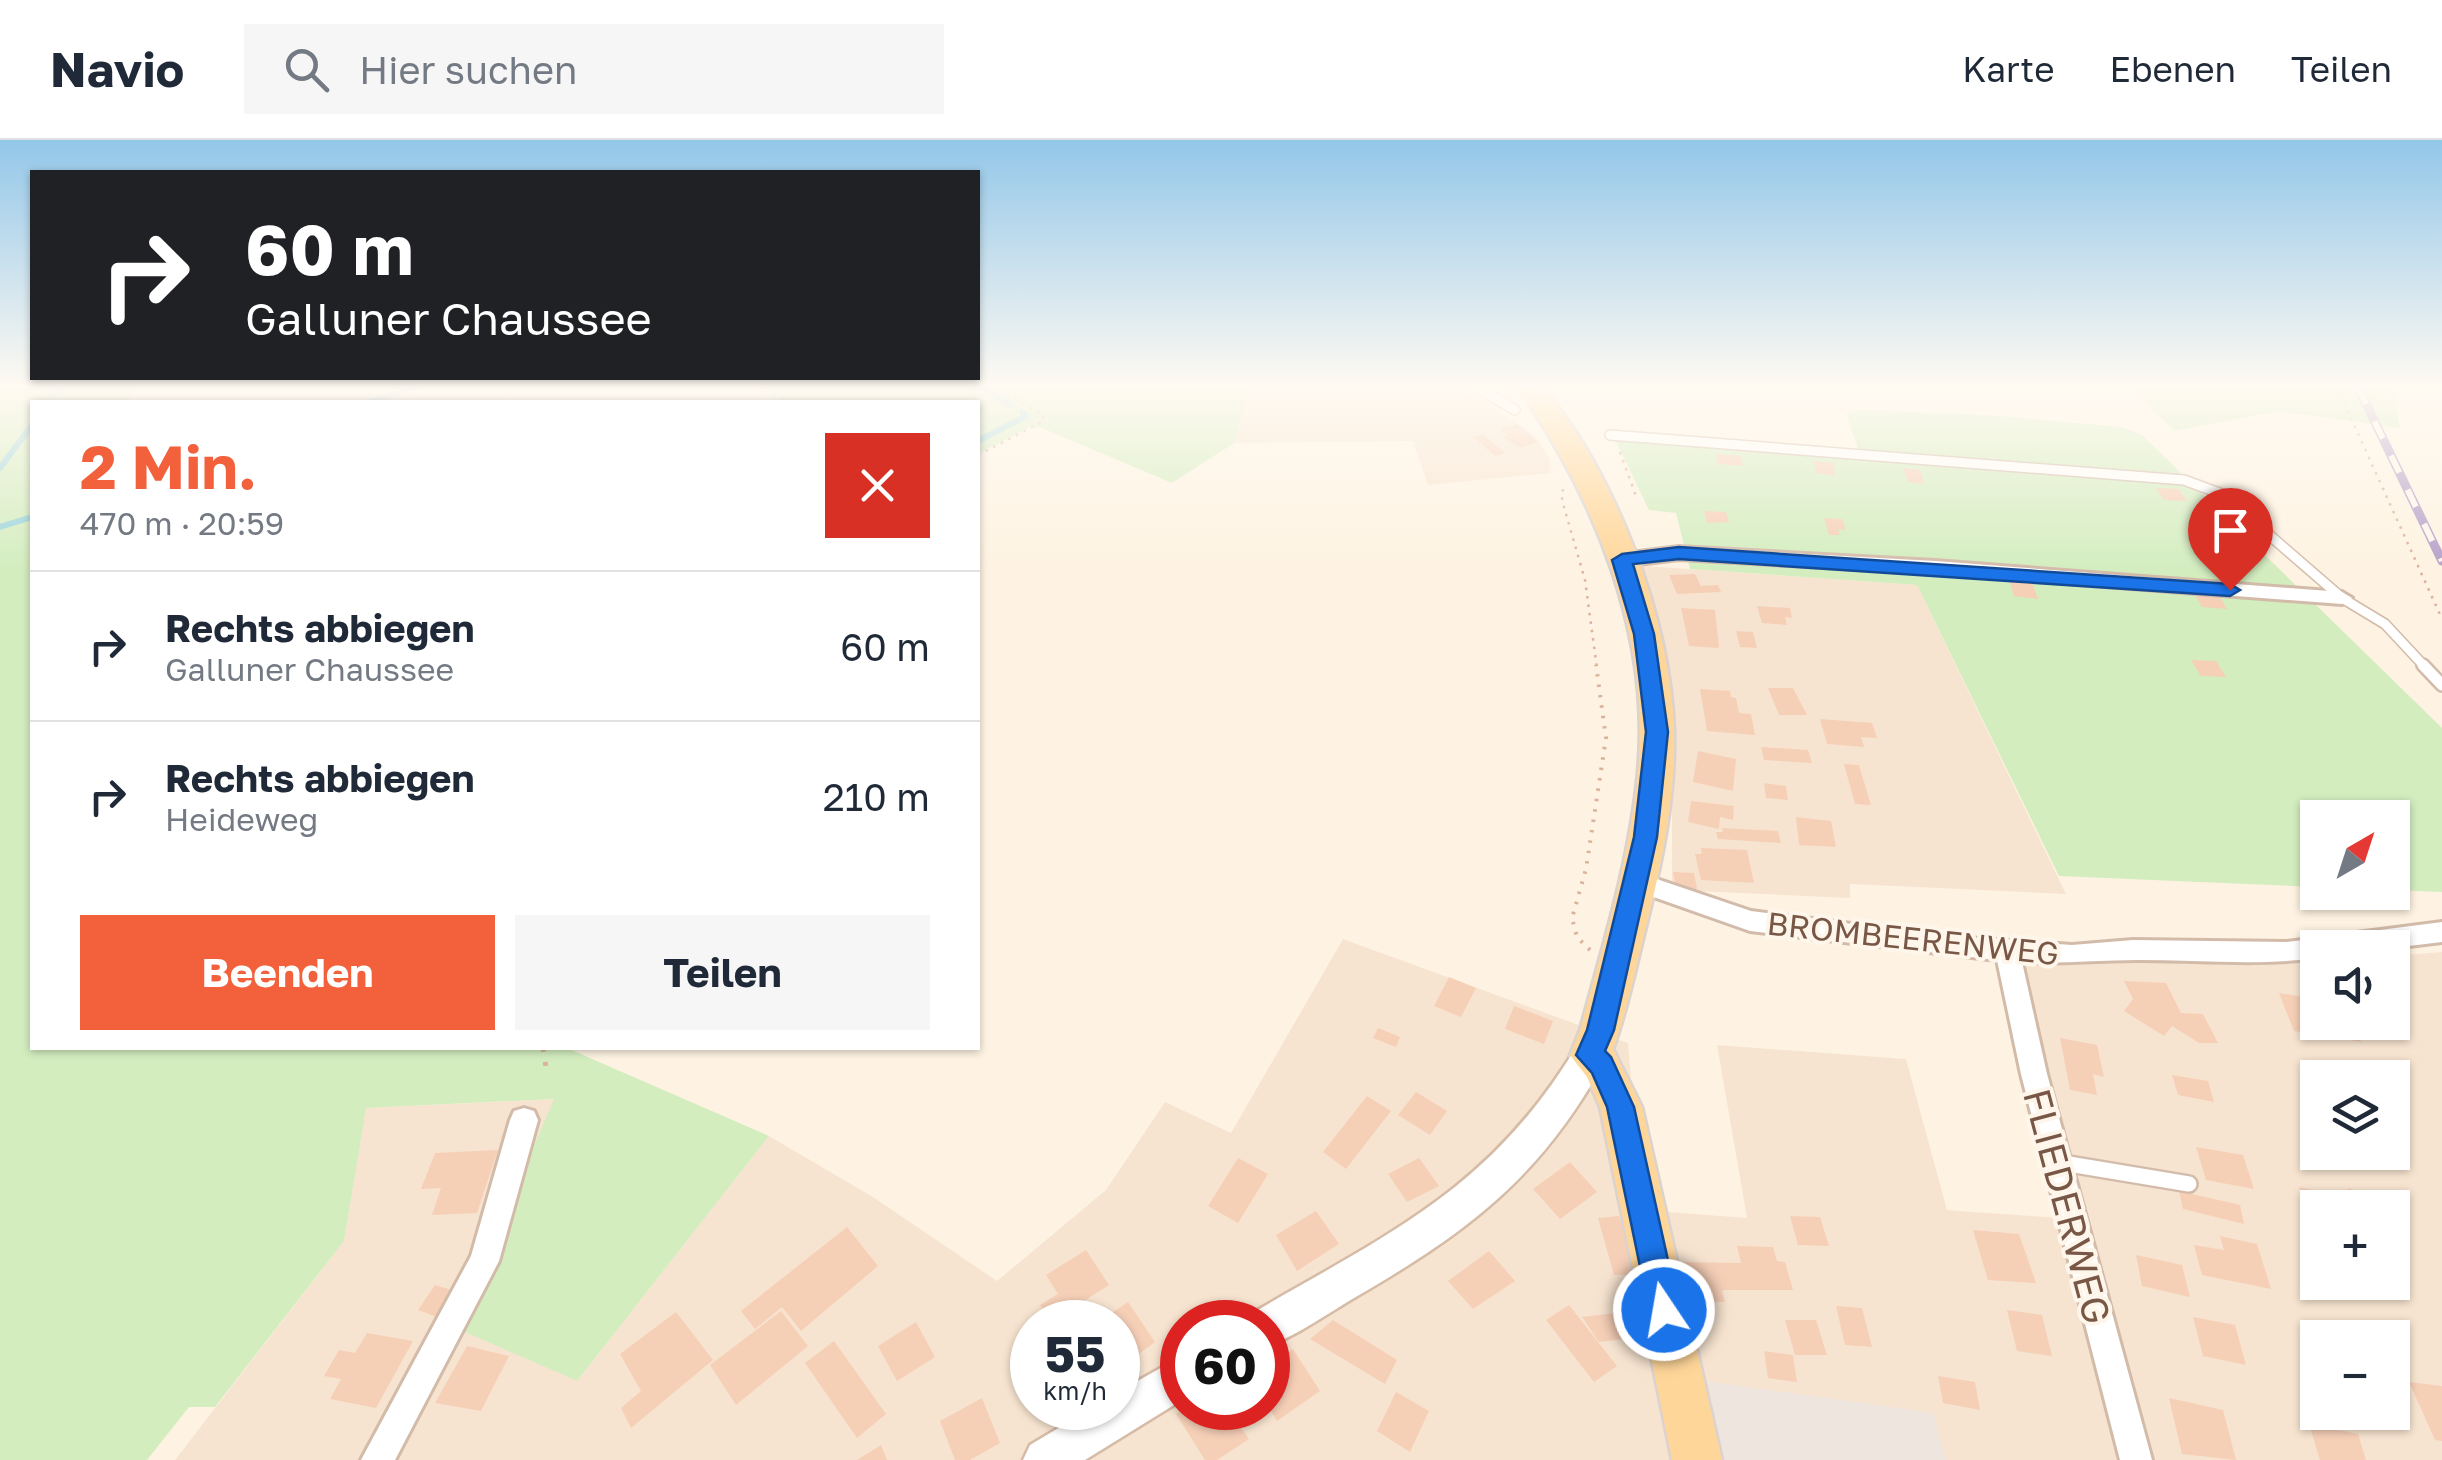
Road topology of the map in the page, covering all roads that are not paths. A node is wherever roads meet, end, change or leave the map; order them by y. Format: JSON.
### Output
{"nodes":[{"id":1,"x":1573,"y":449,"type":"edge"},
{"id":2,"x":1783,"y":449,"type":"edge"},
{"id":3,"x":1622,"y":560,"type":"junction"},
{"id":4,"x":2342,"y":598,"type":"junction"},
{"id":5,"x":2442,"y":686,"type":"edge"},
{"id":6,"x":1636,"y":881,"type":"junction"},
{"id":7,"x":2442,"y":932,"type":"edge"},
{"id":8,"x":2410,"y":936,"type":"edge"},
{"id":9,"x":2300,"y":950,"type":"edge"},
{"id":10,"x":2006,"y":952,"type":"junction"},
{"id":11,"x":1590,"y":1055,"type":"junction"},
{"id":12,"x":524,"y":1120,"type":"dead end"},
{"id":13,"x":2058,"y":1162,"type":"junction"},
{"id":14,"x":2188,"y":1184,"type":"dead end"},
{"id":15,"x":1290,"y":1313,"type":"edge"},
{"id":16,"x":1160,"y":1390,"type":"edge"},
{"id":17,"x":376,"y":1460,"type":"edge"},
{"id":18,"x":1045,"y":1460,"type":"edge"},
{"id":19,"x":1697,"y":1460,"type":"edge"},
{"id":20,"x":2136,"y":1460,"type":"edge"}],
"edges":[{"from":1,"to":3,"type":"main road"},
{"from":2,"to":4,"type":"lane"},
{"from":3,"to":4,"type":"street"},
{"from":3,"to":6,"type":"main road"},
{"from":4,"to":5,"type":"lane"},
{"from":6,"to":10,"type":"street","name":"BROMBEERENWEG"},
{"from":6,"to":11,"type":"main road"},
{"from":7,"to":8,"type":"street","name":"BROMBEERENWEG"},
{"from":9,"to":10,"type":"street","name":"BROMBEERENWEG"},
{"from":10,"to":13,"type":"street","name":"FLIEDERWEG"},
{"from":11,"to":15,"type":"main road"},
{"from":11,"to":19,"type":"main road"},
{"from":12,"to":17,"type":"street"},
{"from":13,"to":14,"type":"lane"},
{"from":13,"to":20,"type":"street","name":"FLIEDERWEG"},
{"from":16,"to":18,"type":"main road"}]}
